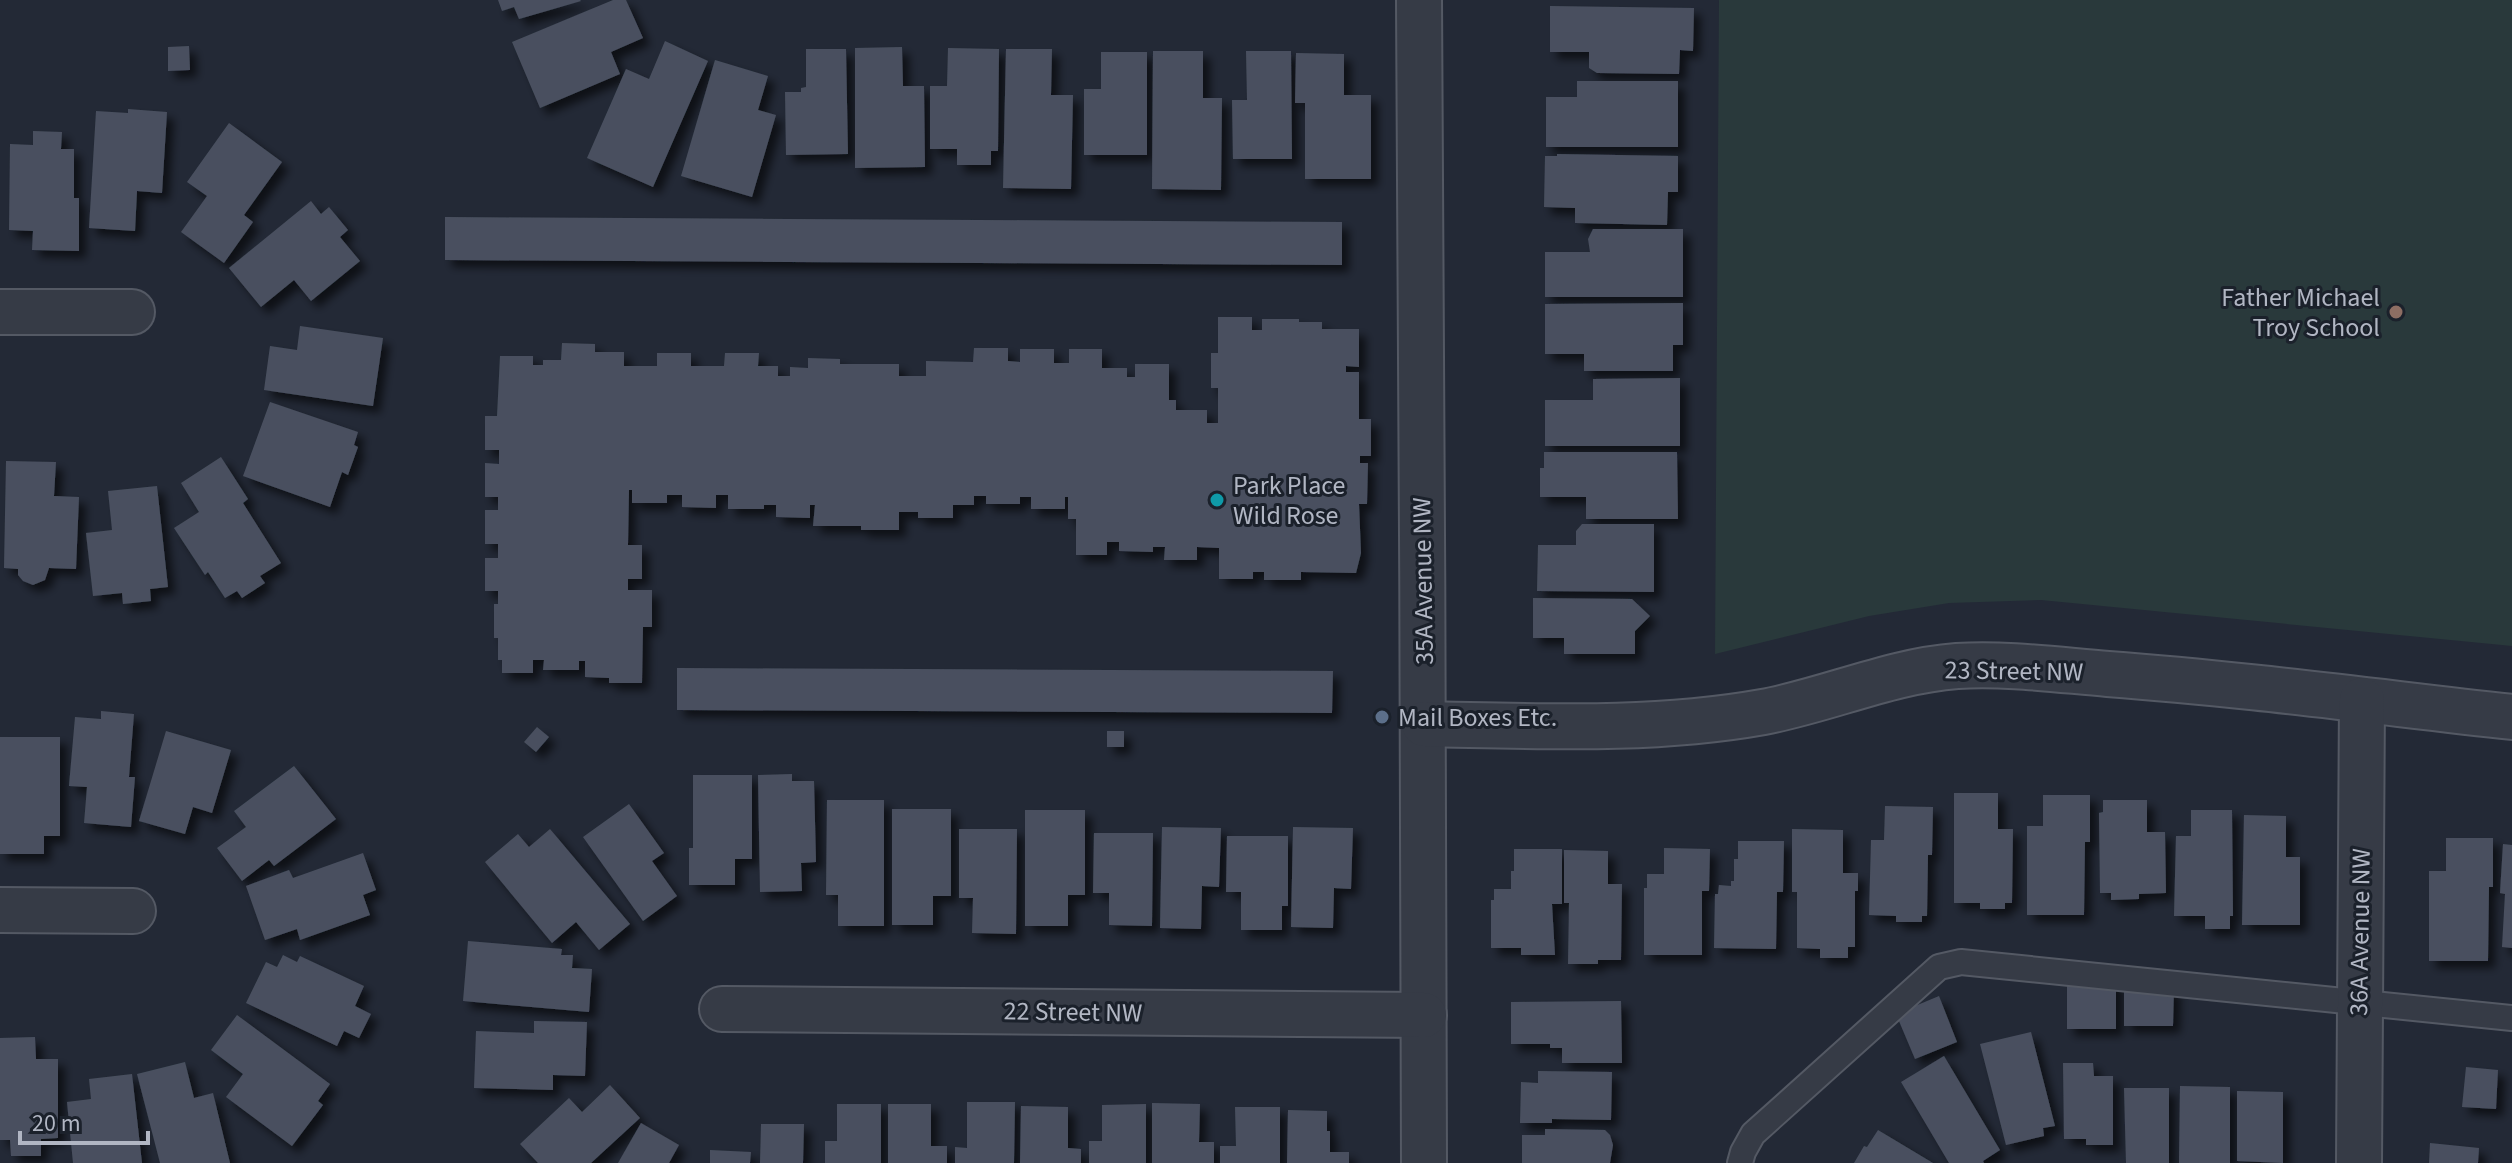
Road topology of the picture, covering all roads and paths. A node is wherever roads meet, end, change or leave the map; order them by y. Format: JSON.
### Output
{"nodes":[{"id":1,"x":1419,"y":0,"type":"edge"},
{"id":2,"x":0,"y":312,"type":"edge"},
{"id":3,"x":132,"y":312,"type":"dead end"},
{"id":4,"x":2362,"y":700,"type":"junction"},
{"id":5,"x":2512,"y":717,"type":"edge"},
{"id":6,"x":1424,"y":724,"type":"junction"},
{"id":7,"x":0,"y":910,"type":"edge"},
{"id":8,"x":133,"y":911,"type":"dead end"},
{"id":9,"x":2359,"y":1004,"type":"junction"},
{"id":10,"x":722,"y":1009,"type":"dead end"},
{"id":11,"x":1424,"y":1015,"type":"junction"},
{"id":12,"x":2512,"y":1018,"type":"edge"},
{"id":13,"x":1424,"y":1163,"type":"edge"},
{"id":14,"x":1740,"y":1163,"type":"edge"},
{"id":15,"x":2359,"y":1163,"type":"edge"}],
"edges":[{"from":1,"to":6,"type":"street","name":"35A Avenue NW"},
{"from":2,"to":3,"type":"street"},
{"from":4,"to":5,"type":"street","name":"23 Street NW"},
{"from":4,"to":6,"type":"street","name":"23 Street NW"},
{"from":4,"to":9,"type":"street","name":"36A Avenue NW"},
{"from":6,"to":11,"type":"street","name":"35A Avenue NW"},
{"from":7,"to":8,"type":"street"},
{"from":9,"to":12,"type":"lane"},
{"from":9,"to":14,"type":"lane"},
{"from":9,"to":15,"type":"street","name":"36A Avenue NW"},
{"from":10,"to":11,"type":"street","name":"22 Street NW"},
{"from":11,"to":13,"type":"street","name":"35A Avenue NW"}]}
